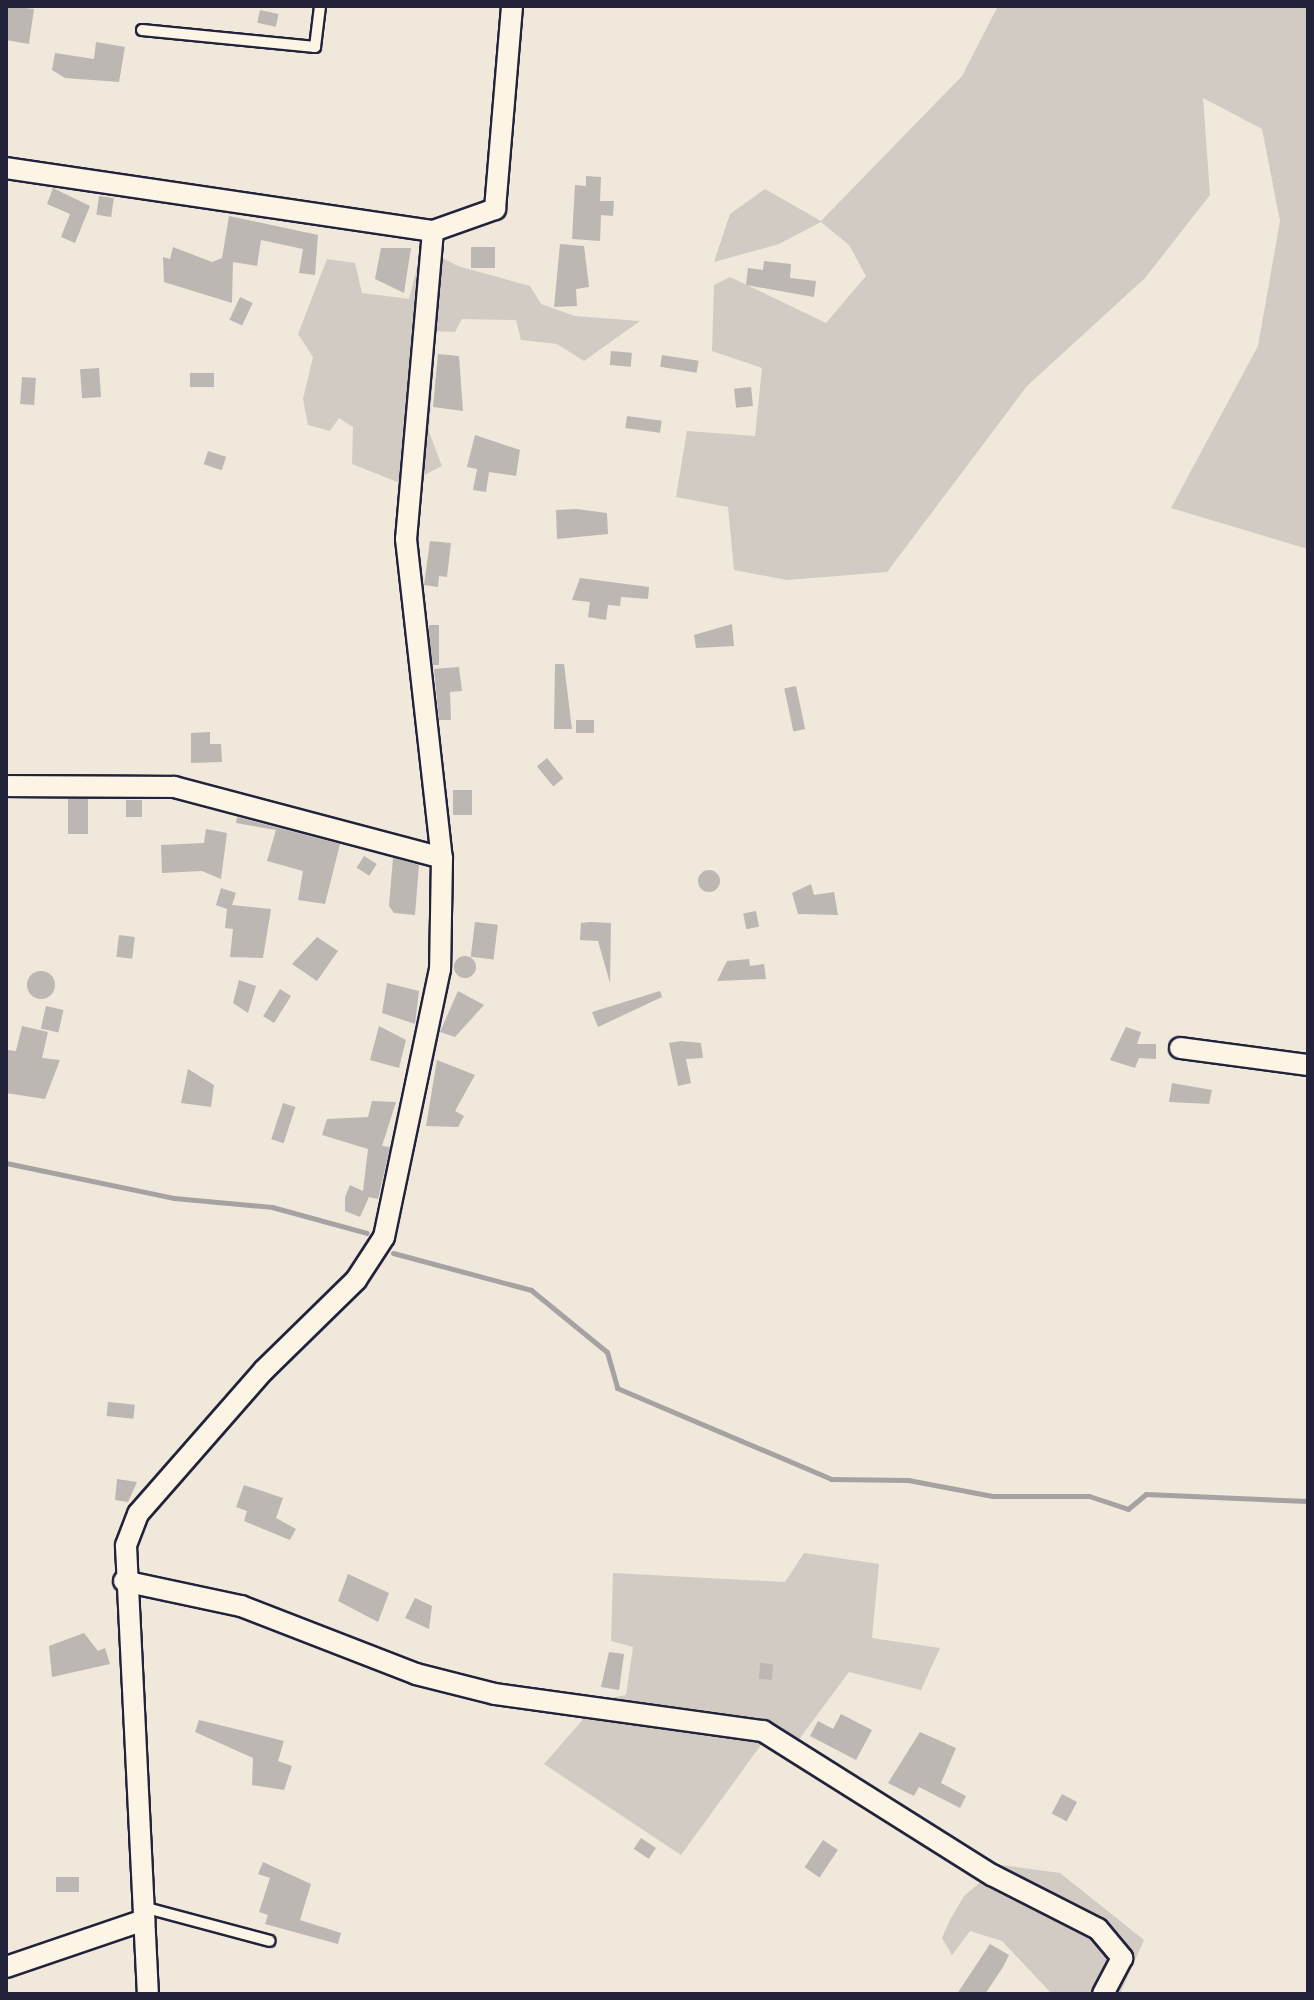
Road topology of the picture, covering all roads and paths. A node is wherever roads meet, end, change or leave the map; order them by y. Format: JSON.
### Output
{"nodes":[{"id":1,"x":320,"y":6,"type":"edge"},
{"id":2,"x":512,"y":6,"type":"edge"},
{"id":3,"x":142,"y":30,"type":"dead end"},
{"id":4,"x":6,"y":168,"type":"edge"},
{"id":5,"x":433,"y":231,"type":"junction"},
{"id":6,"x":6,"y":786,"type":"edge"},
{"id":7,"x":442,"y":858,"type":"junction"},
{"id":8,"x":1180,"y":1048,"type":"dead end"},
{"id":9,"x":1308,"y":1065,"type":"edge"},
{"id":10,"x":124,"y":1581,"type":"junction"},
{"id":11,"x":143,"y":1914,"type":"junction"},
{"id":12,"x":270,"y":1941,"type":"dead end"},
{"id":13,"x":6,"y":1967,"type":"edge"},
{"id":14,"x":148,"y":1994,"type":"edge"},
{"id":15,"x":1103,"y":1994,"type":"edge"}],
"edges":[{"from":1,"to":3,"type":"lane"},
{"from":2,"to":5,"type":"street"},
{"from":4,"to":5,"type":"street"},
{"from":5,"to":7,"type":"street"},
{"from":6,"to":7,"type":"street"},
{"from":7,"to":10,"type":"street"},
{"from":8,"to":9,"type":"street"},
{"from":10,"to":11,"type":"street"},
{"from":10,"to":15,"type":"street"},
{"from":11,"to":12,"type":"lane"},
{"from":11,"to":13,"type":"street"},
{"from":11,"to":14,"type":"street"}]}
